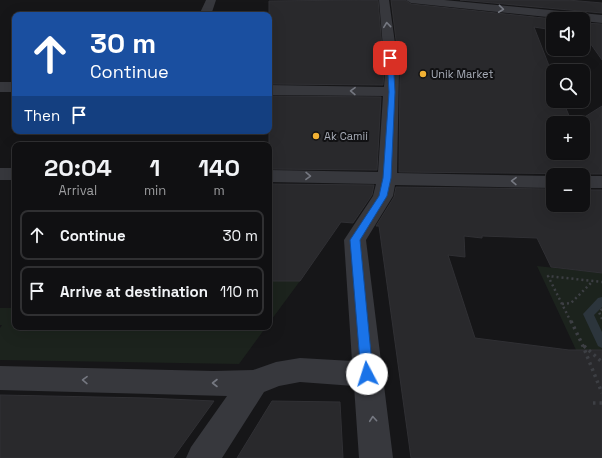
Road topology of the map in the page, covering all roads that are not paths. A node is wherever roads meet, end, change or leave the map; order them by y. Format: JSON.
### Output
{"nodes":[{"id":1,"x":212,"y":0,"type":"edge"},
{"id":2,"x":384,"y":0,"type":"edge"},
{"id":3,"x":411,"y":0,"type":"edge"},
{"id":4,"x":206,"y":12,"type":"edge"},
{"id":5,"x":602,"y":19,"type":"edge"},
{"id":6,"x":0,"y":87,"type":"edge"},
{"id":7,"x":12,"y":87,"type":"edge"},
{"id":8,"x":272,"y":90,"type":"edge"},
{"id":9,"x":392,"y":92,"type":"junction"},
{"id":10,"x":0,"y":174,"type":"edge"},
{"id":11,"x":12,"y":174,"type":"edge"},
{"id":12,"x":272,"y":176,"type":"edge"},
{"id":13,"x":387,"y":178,"type":"junction"},
{"id":14,"x":546,"y":182,"type":"edge"},
{"id":15,"x":590,"y":182,"type":"edge"},
{"id":16,"x":602,"y":182,"type":"edge"},
{"id":17,"x":367,"y":374,"type":"junction"},
{"id":18,"x":0,"y":378,"type":"edge"},
{"id":19,"x":254,"y":383,"type":"junction"},
{"id":20,"x":203,"y":458,"type":"edge"},
{"id":21,"x":376,"y":458,"type":"edge"}],
"edges":[{"from":1,"to":4,"type":"street"},
{"from":9,"to":2,"type":"street","one_way":true},
{"from":3,"to":5,"type":"street","one_way":true},
{"from":6,"to":7,"type":"street"},
{"from":9,"to":8,"type":"street","one_way":true},
{"from":9,"to":13,"type":"street"},
{"from":10,"to":11,"type":"street"},
{"from":12,"to":13,"type":"street","one_way":true},
{"from":14,"to":13,"type":"street","one_way":true},
{"from":13,"to":17,"type":"street"},
{"from":15,"to":16,"type":"street"},
{"from":17,"to":19,"type":"street"},
{"from":21,"to":17,"type":"street","one_way":true},
{"from":19,"to":18,"type":"street","one_way":true},
{"from":19,"to":20,"type":"street"}]}
